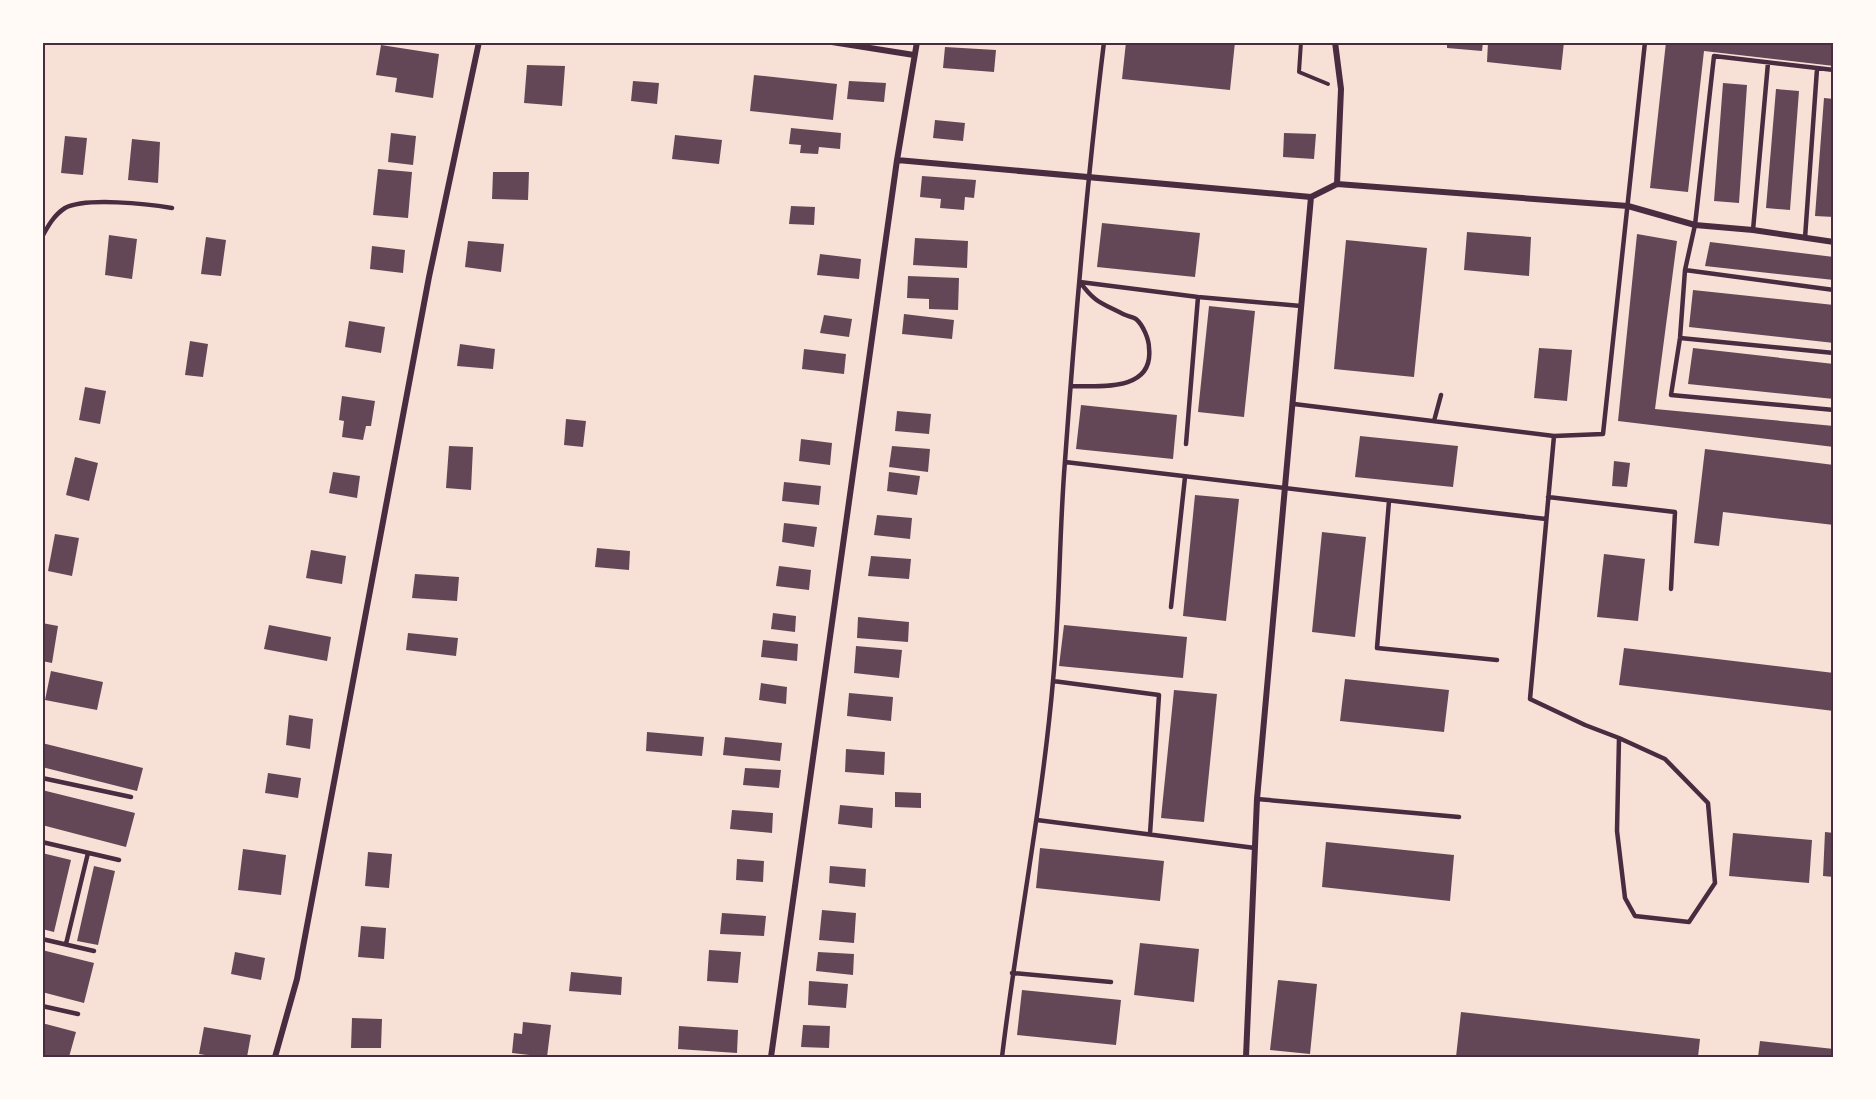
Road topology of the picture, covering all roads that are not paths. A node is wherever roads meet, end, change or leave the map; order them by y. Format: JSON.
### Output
{"nodes":[{"id":1,"x":479,"y":42,"type":"edge"},
{"id":2,"x":832,"y":42,"type":"edge"},
{"id":3,"x":917,"y":42,"type":"edge"},
{"id":4,"x":1104,"y":42,"type":"edge"},
{"id":5,"x":1335,"y":42,"type":"edge"},
{"id":6,"x":1645,"y":42,"type":"edge"},
{"id":7,"x":914,"y":55,"type":"junction"},
{"id":8,"x":1768,"y":63,"type":"junction"},
{"id":9,"x":1817,"y":69,"type":"junction"},
{"id":10,"x":1834,"y":70,"type":"edge"},
{"id":11,"x":897,"y":160,"type":"junction"},
{"id":12,"x":1088,"y":175,"type":"junction"},
{"id":13,"x":1337,"y":184,"type":"junction"},
{"id":14,"x":1311,"y":196,"type":"junction"},
{"id":15,"x":1628,"y":206,"type":"junction"},
{"id":16,"x":172,"y":208,"type":"dead end"},
{"id":17,"x":1695,"y":225,"type":"junction"},
{"id":18,"x":1753,"y":230,"type":"junction"},
{"id":19,"x":42,"y":237,"type":"edge"},
{"id":20,"x":1805,"y":238,"type":"junction"},
{"id":21,"x":1834,"y":242,"type":"edge"},
{"id":22,"x":1685,"y":270,"type":"junction"},
{"id":23,"x":1080,"y":282,"type":"junction"},
{"id":24,"x":1834,"y":290,"type":"edge"},
{"id":25,"x":1198,"y":297,"type":"junction"},
{"id":26,"x":1301,"y":306,"type":"junction"},
{"id":27,"x":1680,"y":338,"type":"junction"},
{"id":28,"x":1834,"y":353,"type":"edge"},
{"id":29,"x":1071,"y":386,"type":"junction"},
{"id":30,"x":1441,"y":395,"type":"dead end"},
{"id":31,"x":1294,"y":404,"type":"junction"},
{"id":32,"x":1834,"y":410,"type":"edge"},
{"id":33,"x":1434,"y":421,"type":"junction"},
{"id":34,"x":1554,"y":436,"type":"junction"},
{"id":35,"x":1186,"y":444,"type":"dead end"},
{"id":36,"x":1065,"y":462,"type":"junction"},
{"id":37,"x":1185,"y":477,"type":"junction"},
{"id":38,"x":1286,"y":489,"type":"junction"},
{"id":39,"x":1548,"y":496,"type":"junction"},
{"id":40,"x":1389,"y":501,"type":"junction"},
{"id":41,"x":1546,"y":519,"type":"junction"},
{"id":42,"x":1671,"y":589,"type":"dead end"},
{"id":43,"x":1171,"y":607,"type":"dead end"},
{"id":44,"x":1497,"y":660,"type":"dead end"},
{"id":45,"x":1053,"y":681,"type":"junction"},
{"id":46,"x":1619,"y":738,"type":"junction"},
{"id":47,"x":42,"y":778,"type":"edge"},
{"id":48,"x":131,"y":797,"type":"dead end"},
{"id":49,"x":1257,"y":799,"type":"junction"},
{"id":50,"x":1459,"y":817,"type":"dead end"},
{"id":51,"x":1037,"y":820,"type":"junction"},
{"id":52,"x":1150,"y":834,"type":"junction"},
{"id":53,"x":42,"y":842,"type":"edge"},
{"id":54,"x":1255,"y":848,"type":"junction"},
{"id":55,"x":88,"y":853,"type":"junction"},
{"id":56,"x":119,"y":860,"type":"dead end"},
{"id":57,"x":42,"y":939,"type":"edge"},
{"id":58,"x":66,"y":944,"type":"junction"},
{"id":59,"x":94,"y":951,"type":"dead end"},
{"id":60,"x":1012,"y":973,"type":"junction"},
{"id":61,"x":1111,"y":982,"type":"dead end"},
{"id":62,"x":42,"y":1006,"type":"edge"},
{"id":63,"x":78,"y":1014,"type":"dead end"},
{"id":64,"x":275,"y":1057,"type":"edge"},
{"id":65,"x":771,"y":1057,"type":"edge"},
{"id":66,"x":1002,"y":1057,"type":"edge"},
{"id":67,"x":1246,"y":1057,"type":"edge"}],
"edges":[{"from":1,"to":64,"type":"street"},
{"from":2,"to":7,"type":"street"},
{"from":3,"to":7,"type":"street"},
{"from":4,"to":12,"type":"lane"},
{"from":5,"to":13,"type":"street"},
{"from":6,"to":15,"type":"lane"},
{"from":7,"to":11,"type":"street"},
{"from":8,"to":9,"type":"lane"},
{"from":8,"to":17,"type":"lane"},
{"from":8,"to":18,"type":"lane"},
{"from":9,"to":10,"type":"lane"},
{"from":9,"to":20,"type":"lane"},
{"from":11,"to":12,"type":"street"},
{"from":11,"to":65,"type":"street"},
{"from":12,"to":14,"type":"street"},
{"from":12,"to":23,"type":"lane"},
{"from":13,"to":14,"type":"street"},
{"from":13,"to":15,"type":"street"},
{"from":14,"to":26,"type":"street"},
{"from":15,"to":17,"type":"street"},
{"from":15,"to":34,"type":"lane"},
{"from":16,"to":19,"type":"lane"},
{"from":17,"to":18,"type":"street"},
{"from":17,"to":22,"type":"lane"},
{"from":18,"to":20,"type":"street"},
{"from":20,"to":21,"type":"street"},
{"from":22,"to":24,"type":"lane"},
{"from":22,"to":27,"type":"lane"},
{"from":23,"to":25,"type":"lane"},
{"from":23,"to":29,"type":"lane"},
{"from":23,"to":29,"type":"lane"},
{"from":25,"to":26,"type":"lane"},
{"from":25,"to":35,"type":"lane"},
{"from":26,"to":31,"type":"street"},
{"from":27,"to":28,"type":"lane"},
{"from":27,"to":32,"type":"lane"},
{"from":29,"to":36,"type":"lane"},
{"from":30,"to":33,"type":"lane"},
{"from":31,"to":33,"type":"lane"},
{"from":31,"to":38,"type":"street"},
{"from":33,"to":34,"type":"lane"},
{"from":34,"to":39,"type":"lane"},
{"from":36,"to":37,"type":"lane"},
{"from":36,"to":45,"type":"lane"},
{"from":37,"to":38,"type":"lane"},
{"from":37,"to":43,"type":"lane"},
{"from":38,"to":40,"type":"lane"},
{"from":38,"to":49,"type":"street"},
{"from":39,"to":41,"type":"lane"},
{"from":39,"to":42,"type":"lane"},
{"from":40,"to":41,"type":"lane"},
{"from":40,"to":44,"type":"lane"},
{"from":41,"to":46,"type":"lane"},
{"from":45,"to":51,"type":"lane"},
{"from":45,"to":52,"type":"lane"},
{"from":46,"to":46,"type":"lane"},
{"from":47,"to":48,"type":"lane"},
{"from":49,"to":50,"type":"lane"},
{"from":49,"to":54,"type":"street"},
{"from":51,"to":52,"type":"lane"},
{"from":51,"to":60,"type":"lane"},
{"from":52,"to":54,"type":"lane"},
{"from":53,"to":55,"type":"lane"},
{"from":54,"to":67,"type":"street"},
{"from":55,"to":56,"type":"lane"},
{"from":55,"to":58,"type":"lane"},
{"from":57,"to":58,"type":"lane"},
{"from":58,"to":59,"type":"lane"},
{"from":60,"to":61,"type":"lane"},
{"from":60,"to":66,"type":"lane"},
{"from":62,"to":63,"type":"lane"}]}
